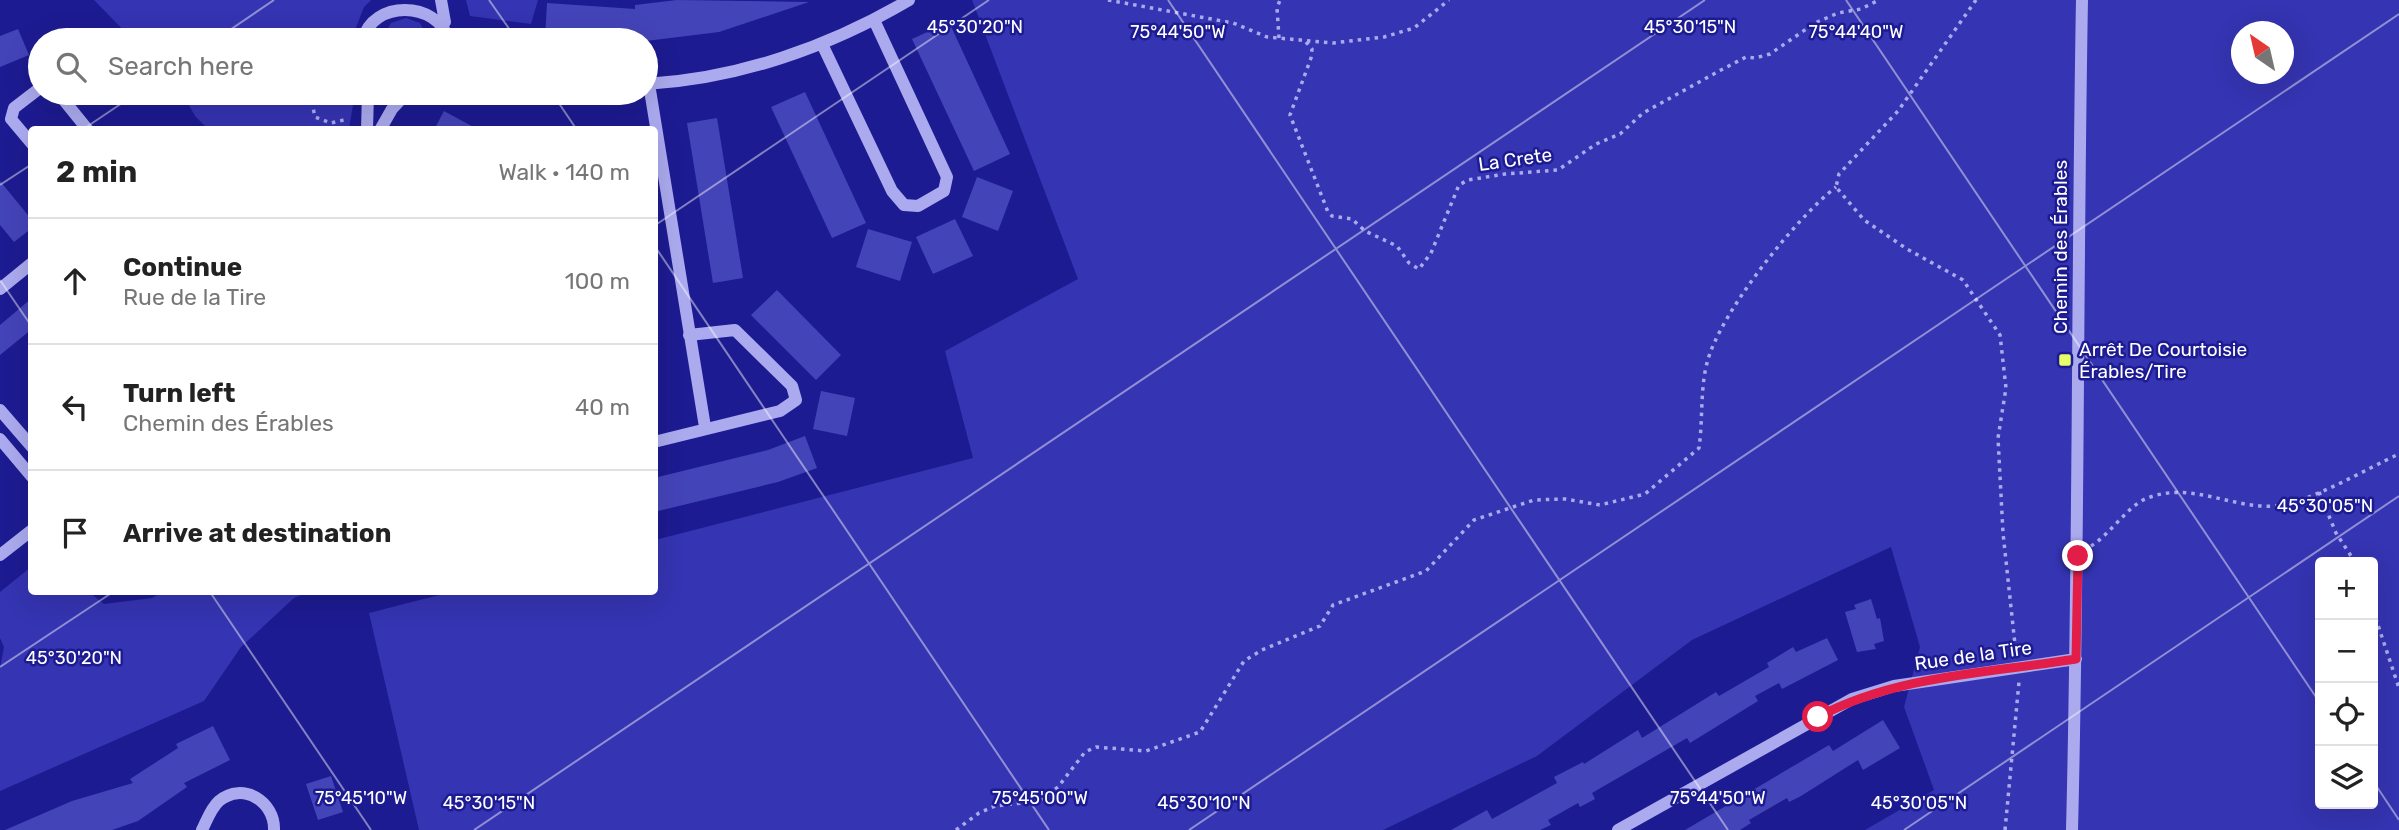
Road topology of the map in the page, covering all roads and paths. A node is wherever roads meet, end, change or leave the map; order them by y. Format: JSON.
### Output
{"nodes":[{"id":1,"x":441,"y":0,"type":"edge"},
{"id":2,"x":909,"y":0,"type":"edge"},
{"id":3,"x":1108,"y":0,"type":"edge"},
{"id":4,"x":1280,"y":0,"type":"edge"},
{"id":5,"x":1449,"y":0,"type":"edge"},
{"id":6,"x":1879,"y":0,"type":"edge"},
{"id":7,"x":1976,"y":0,"type":"edge"},
{"id":8,"x":2082,"y":0,"type":"edge"},
{"id":9,"x":387,"y":2,"type":"edge"},
{"id":10,"x":874,"y":20,"type":"junction"},
{"id":11,"x":446,"y":26,"type":"joint"},
{"id":12,"x":365,"y":28,"type":"edge"},
{"id":13,"x":1279,"y":38,"type":"junction"},
{"id":14,"x":1306,"y":42,"type":"junction"},
{"id":15,"x":822,"y":44,"type":"junction"},
{"id":16,"x":658,"y":83,"type":"edge"},
{"id":17,"x":28,"y":97,"type":"edge"},
{"id":18,"x":68,"y":105,"type":"edge"},
{"id":19,"x":312,"y":105,"type":"edge"},
{"id":20,"x":368,"y":105,"type":"edge"},
{"id":21,"x":395,"y":105,"type":"edge"},
{"id":22,"x":651,"y":105,"type":"edge"},
{"id":23,"x":348,"y":118,"type":"dead end"},
{"id":24,"x":85,"y":126,"type":"edge"},
{"id":25,"x":367,"y":126,"type":"edge"},
{"id":26,"x":382,"y":126,"type":"edge"},
{"id":27,"x":654,"y":126,"type":"edge"},
{"id":28,"x":28,"y":139,"type":"edge"},
{"id":29,"x":658,"y":148,"type":"edge"},
{"id":30,"x":1836,"y":187,"type":"junction"},
{"id":31,"x":28,"y":266,"type":"edge"},
{"id":32,"x":0,"y":289,"type":"edge"},
{"id":33,"x":690,"y":335,"type":"junction"},
{"id":34,"x":0,"y":410,"type":"edge"},
{"id":35,"x":705,"y":428,"type":"junction"},
{"id":36,"x":0,"y":439,"type":"edge"},
{"id":37,"x":658,"y":441,"type":"edge"},
{"id":38,"x":28,"y":442,"type":"edge"},
{"id":39,"x":2399,"y":454,"type":"edge"},
{"id":40,"x":28,"y":472,"type":"edge"},
{"id":41,"x":2319,"y":492,"type":"junction"},
{"id":42,"x":28,"y":533,"type":"edge"},
{"id":43,"x":0,"y":555,"type":"edge"},
{"id":44,"x":2078,"y":556,"type":"junction"},
{"id":45,"x":2351,"y":557,"type":"edge"},
{"id":46,"x":2376,"y":620,"type":"edge"},
{"id":47,"x":2076,"y":659,"type":"junction"},
{"id":48,"x":2020,"y":668,"type":"junction"},
{"id":49,"x":2399,"y":688,"type":"edge"},
{"id":50,"x":1621,"y":829,"type":"edge"},
{"id":51,"x":202,"y":830,"type":"edge"},
{"id":52,"x":274,"y":830,"type":"edge"},
{"id":53,"x":956,"y":830,"type":"edge"},
{"id":54,"x":2005,"y":830,"type":"edge"},
{"id":55,"x":2072,"y":830,"type":"edge"}],
"edges":[{"from":1,"to":11,"type":"street"},
{"from":2,"to":10,"type":"street"},
{"from":3,"to":13,"type":"path"},
{"from":4,"to":13,"type":"path"},
{"from":5,"to":14,"type":"path"},
{"from":6,"to":14,"type":"path","name":"La Crete"},
{"from":7,"to":30,"type":"path"},
{"from":8,"to":44,"type":"street","name":"Chemin des Érables"},
{"from":9,"to":11,"type":"street"},
{"from":9,"to":12,"type":"street"},
{"from":10,"to":15,"type":"street"},
{"from":10,"to":15,"type":"street"},
{"from":13,"to":14,"type":"path"},
{"from":15,"to":16,"type":"street"},
{"from":17,"to":28,"type":"street"},
{"from":18,"to":24,"type":"street"},
{"from":19,"to":23,"type":"path"},
{"from":20,"to":25,"type":"street"},
{"from":21,"to":26,"type":"street"},
{"from":22,"to":27,"type":"street"},
{"from":29,"to":33,"type":"street"},
{"from":30,"to":48,"type":"path"},
{"from":30,"to":53,"type":"path"},
{"from":31,"to":32,"type":"street"},
{"from":33,"to":35,"type":"street"},
{"from":33,"to":35,"type":"street"},
{"from":34,"to":38,"type":"street"},
{"from":35,"to":37,"type":"street"},
{"from":36,"to":40,"type":"street"},
{"from":39,"to":41,"type":"path"},
{"from":41,"to":44,"type":"path"},
{"from":41,"to":45,"type":"path"},
{"from":42,"to":43,"type":"street"},
{"from":44,"to":47,"type":"street","name":"Chemin des Érables"},
{"from":46,"to":49,"type":"path"},
{"from":47,"to":48,"type":"street","name":"Rue de la Tire"},
{"from":47,"to":55,"type":"street","name":"Chemin des Érables"},
{"from":48,"to":50,"type":"street","name":"Rue de la Tire"},
{"from":48,"to":54,"type":"path"},
{"from":51,"to":52,"type":"street"}]}
